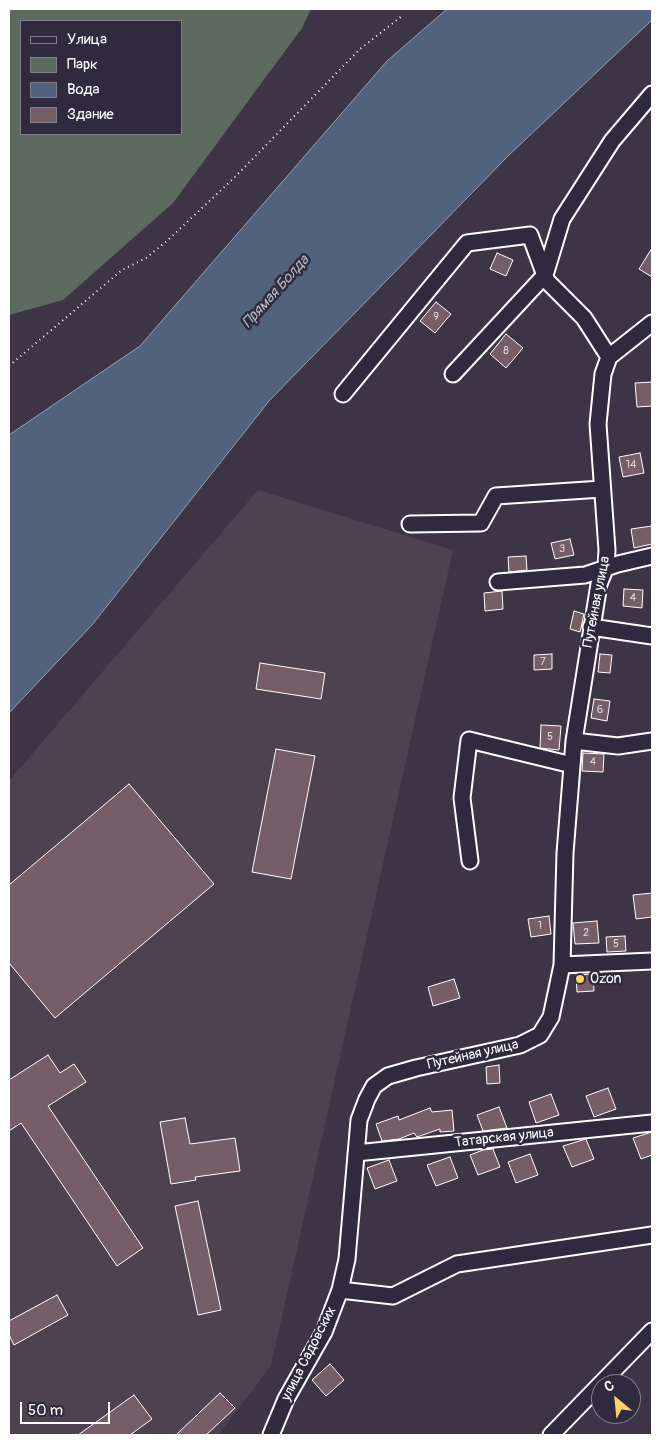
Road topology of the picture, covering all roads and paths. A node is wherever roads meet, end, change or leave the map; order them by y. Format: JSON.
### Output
{"nodes":[{"id":1,"x":402,"y":16,"type":"dead end"},
{"id":2,"x":652,"y":94,"type":"edge"},
{"id":3,"x":545,"y":275,"type":"junction"},
{"id":4,"x":652,"y":323,"type":"edge"},
{"id":5,"x":609,"y":357,"type":"junction"},
{"id":6,"x":9,"y":366,"type":"edge"},
{"id":7,"x":453,"y":374,"type":"dead end"},
{"id":8,"x":343,"y":394,"type":"dead end"},
{"id":9,"x":602,"y":489,"type":"junction"},
{"id":10,"x":410,"y":524,"type":"dead end"},
{"id":11,"x":652,"y":556,"type":"edge"},
{"id":12,"x":606,"y":567,"type":"junction"},
{"id":13,"x":498,"y":582,"type":"dead end"},
{"id":14,"x":592,"y":627,"type":"junction"},
{"id":15,"x":652,"y":636,"type":"edge"},
{"id":16,"x":574,"y":741,"type":"junction"},
{"id":17,"x":652,"y":741,"type":"edge"},
{"id":18,"x":572,"y":765,"type":"junction"},
{"id":19,"x":470,"y":861,"type":"dead end"},
{"id":20,"x":652,"y":961,"type":"edge"},
{"id":21,"x":562,"y":965,"type":"junction"},
{"id":22,"x":652,"y":1124,"type":"edge"},
{"id":23,"x":356,"y":1153,"type":"junction"},
{"id":24,"x":652,"y":1235,"type":"edge"},
{"id":25,"x":340,"y":1290,"type":"junction"},
{"id":26,"x":652,"y":1331,"type":"edge"},
{"id":27,"x":271,"y":1435,"type":"edge"},
{"id":28,"x":551,"y":1435,"type":"edge"}],
"edges":[{"from":1,"to":6,"type":"path"},
{"from":2,"to":3,"type":"street"},
{"from":3,"to":5,"type":"street"},
{"from":3,"to":7,"type":"street"},
{"from":3,"to":8,"type":"street"},
{"from":4,"to":5,"type":"street"},
{"from":5,"to":9,"type":"street","name":"Путейная улица"},
{"from":9,"to":10,"type":"street"},
{"from":9,"to":12,"type":"street","name":"Путейная улица"},
{"from":11,"to":12,"type":"street"},
{"from":12,"to":13,"type":"street"},
{"from":12,"to":14,"type":"street","name":"Путейная улица"},
{"from":14,"to":15,"type":"street"},
{"from":14,"to":16,"type":"street","name":"Путейная улица"},
{"from":16,"to":17,"type":"street"},
{"from":16,"to":18,"type":"street","name":"Путейная улица"},
{"from":18,"to":19,"type":"street"},
{"from":18,"to":21,"type":"street","name":"Путейная улица"},
{"from":20,"to":21,"type":"street"},
{"from":21,"to":23,"type":"street","name":"Путейная улица"},
{"from":22,"to":23,"type":"street","name":"Татарская улица"},
{"from":23,"to":25,"type":"street","name":"улица Садовских"},
{"from":24,"to":25,"type":"street"},
{"from":25,"to":27,"type":"street","name":"улица Садовских"},
{"from":26,"to":28,"type":"street"}]}
